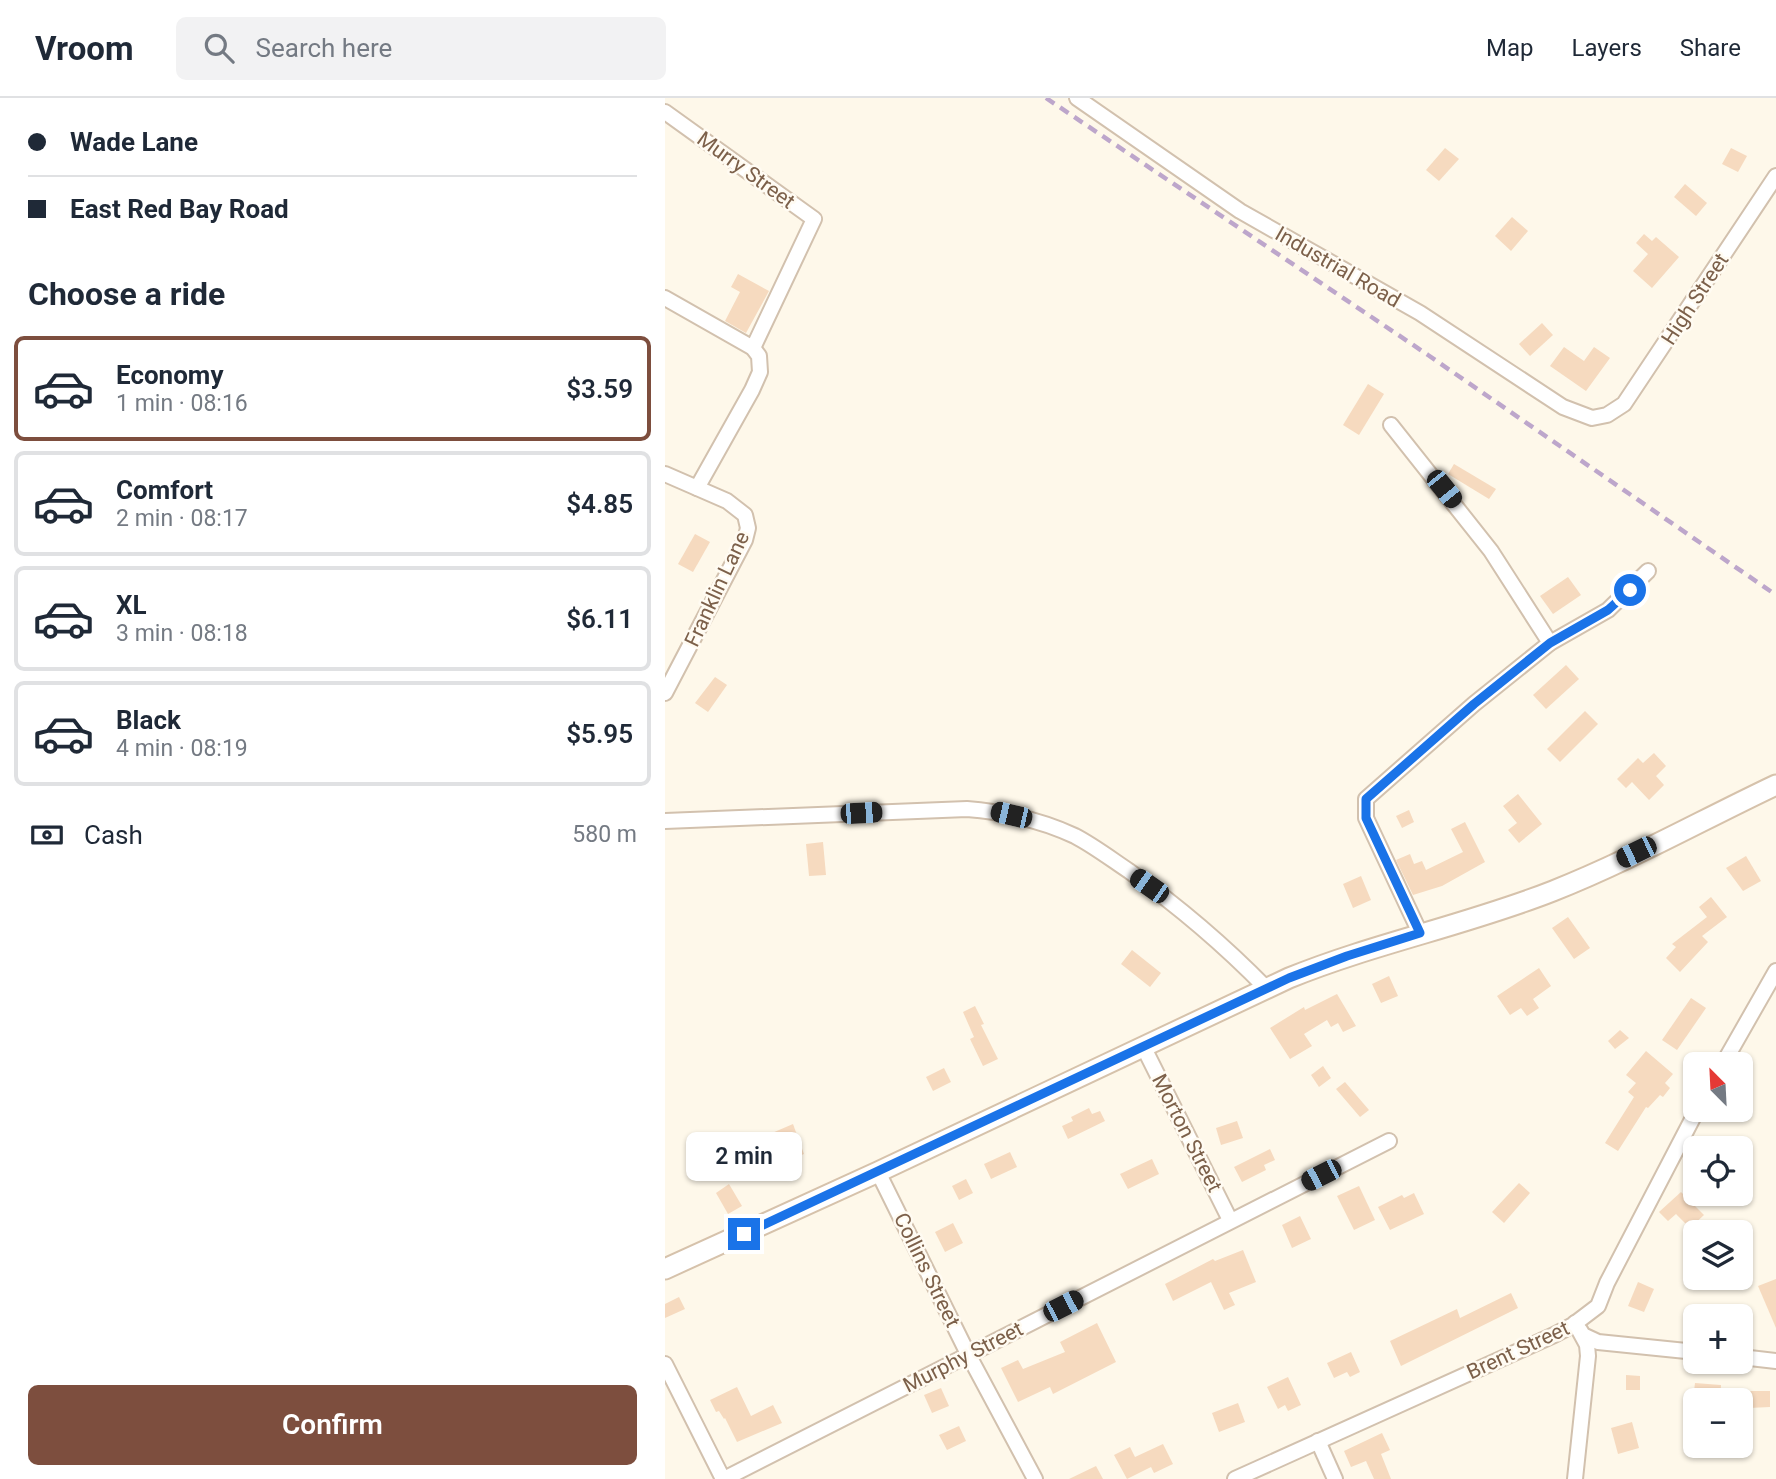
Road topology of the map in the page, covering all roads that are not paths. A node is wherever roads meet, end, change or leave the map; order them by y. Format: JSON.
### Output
{"nodes":[{"id":1,"x":1077,"y":98,"type":"edge"},
{"id":2,"x":665,"y":112,"type":"edge"},
{"id":3,"x":1776,"y":176,"type":"edge"},
{"id":4,"x":665,"y":298,"type":"edge"},
{"id":5,"x":753,"y":348,"type":"junction"},
{"id":6,"x":1607,"y":415,"type":"joint"},
{"id":7,"x":1391,"y":425,"type":"dead end"},
{"id":8,"x":665,"y":474,"type":"edge"},
{"id":9,"x":697,"y":488,"type":"junction"},
{"id":10,"x":1648,"y":571,"type":"dead end"},
{"id":11,"x":1550,"y":643,"type":"junction"},
{"id":12,"x":665,"y":693,"type":"edge"},
{"id":13,"x":1776,"y":785,"type":"edge"},
{"id":14,"x":665,"y":821,"type":"edge"},
{"id":15,"x":1420,"y":933,"type":"junction"},
{"id":16,"x":1776,"y":971,"type":"edge"},
{"id":17,"x":1266,"y":988,"type":"junction"},
{"id":18,"x":1143,"y":1046,"type":"junction"},
{"id":19,"x":1730,"y":1052,"type":"edge"},
{"id":20,"x":1691,"y":1122,"type":"edge"},
{"id":21,"x":1389,"y":1141,"type":"dead end"},
{"id":22,"x":878,"y":1172,"type":"junction"},
{"id":23,"x":1230,"y":1220,"type":"junction"},
{"id":24,"x":665,"y":1269,"type":"edge"},
{"id":25,"x":1576,"y":1323,"type":"junction"},
{"id":26,"x":1683,"y":1351,"type":"edge"},
{"id":27,"x":968,"y":1354,"type":"junction"},
{"id":28,"x":1753,"y":1358,"type":"edge"},
{"id":29,"x":1776,"y":1361,"type":"edge"},
{"id":30,"x":665,"y":1364,"type":"edge"},
{"id":31,"x":1318,"y":1441,"type":"junction"},
{"id":32,"x":724,"y":1479,"type":"edge"},
{"id":33,"x":1035,"y":1479,"type":"edge"},
{"id":34,"x":1235,"y":1479,"type":"edge"},
{"id":35,"x":1335,"y":1479,"type":"edge"},
{"id":36,"x":1575,"y":1479,"type":"edge"}],
"edges":[{"from":1,"to":6,"type":"street","name":"Industrial Road"},
{"from":2,"to":5,"type":"street","name":"Murry Street"},
{"from":3,"to":6,"type":"street","name":"High Street"},
{"from":4,"to":5,"type":"street"},
{"from":5,"to":9,"type":"street"},
{"from":7,"to":11,"type":"street"},
{"from":8,"to":9,"type":"street"},
{"from":9,"to":12,"type":"street","name":"Franklin Lane"},
{"from":10,"to":11,"type":"street"},
{"from":11,"to":15,"type":"street"},
{"from":13,"to":15,"type":"street"},
{"from":14,"to":17,"type":"street"},
{"from":15,"to":17,"type":"street"},
{"from":16,"to":19,"type":"street"},
{"from":17,"to":18,"type":"street"},
{"from":18,"to":22,"type":"street"},
{"from":18,"to":23,"type":"street","name":"Morton Street"},
{"from":20,"to":25,"type":"street","name":"Brent Street"},
{"from":21,"to":23,"type":"street","name":"Murphy Street"},
{"from":22,"to":24,"type":"street"},
{"from":22,"to":27,"type":"street","name":"Collins Street"},
{"from":23,"to":27,"type":"street","name":"Murphy Street"},
{"from":25,"to":26,"type":"street"},
{"from":25,"to":31,"type":"street","name":"Brent Street"},
{"from":25,"to":36,"type":"street"},
{"from":27,"to":32,"type":"street","name":"Murphy Street"},
{"from":27,"to":33,"type":"street","name":"Collins Street"},
{"from":28,"to":29,"type":"street"},
{"from":30,"to":32,"type":"street"},
{"from":31,"to":34,"type":"street","name":"Brent Street"},
{"from":31,"to":35,"type":"street"}]}
